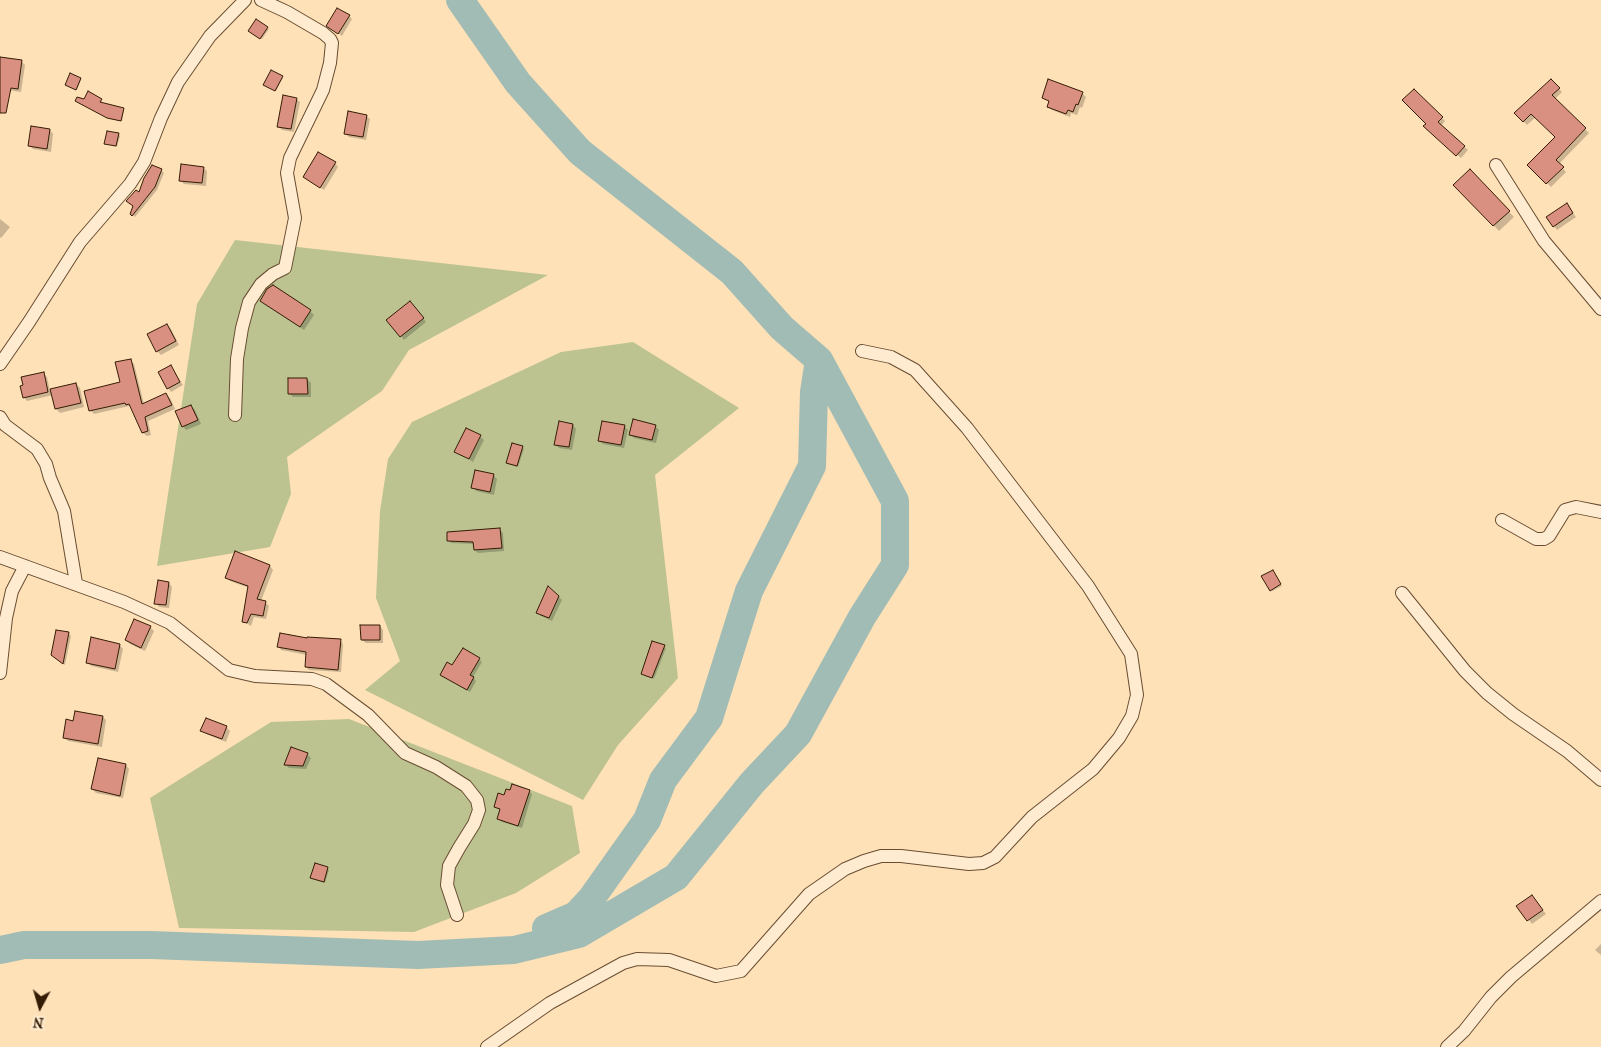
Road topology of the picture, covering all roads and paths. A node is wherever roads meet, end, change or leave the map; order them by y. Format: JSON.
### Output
{"nodes":[{"id":1,"x":244,"y":0,"type":"edge"},
{"id":2,"x":261,"y":0,"type":"edge"},
{"id":3,"x":1496,"y":165,"type":"dead end"},
{"id":4,"x":1601,"y":309,"type":"edge"},
{"id":5,"x":862,"y":351,"type":"dead end"},
{"id":6,"x":0,"y":364,"type":"edge"},
{"id":7,"x":235,"y":415,"type":"dead end"},
{"id":8,"x":0,"y":417,"type":"edge"},
{"id":9,"x":1601,"y":512,"type":"edge"},
{"id":10,"x":1502,"y":520,"type":"dead end"},
{"id":11,"x":0,"y":557,"type":"edge"},
{"id":12,"x":25,"y":566,"type":"junction"},
{"id":13,"x":76,"y":583,"type":"junction"},
{"id":14,"x":1402,"y":593,"type":"dead end"},
{"id":15,"x":0,"y":674,"type":"edge"},
{"id":16,"x":1601,"y":780,"type":"edge"},
{"id":17,"x":1601,"y":901,"type":"edge"},
{"id":18,"x":457,"y":915,"type":"dead end"},
{"id":19,"x":487,"y":1047,"type":"edge"},
{"id":20,"x":1447,"y":1047,"type":"edge"}],
"edges":[{"from":1,"to":6,"type":"street"},
{"from":2,"to":7,"type":"street"},
{"from":3,"to":4,"type":"street"},
{"from":5,"to":19,"type":"street"},
{"from":8,"to":13,"type":"street"},
{"from":9,"to":10,"type":"street"},
{"from":11,"to":12,"type":"street"},
{"from":12,"to":13,"type":"street"},
{"from":12,"to":15,"type":"street"},
{"from":13,"to":18,"type":"street"},
{"from":14,"to":16,"type":"street"},
{"from":17,"to":20,"type":"street"}]}
